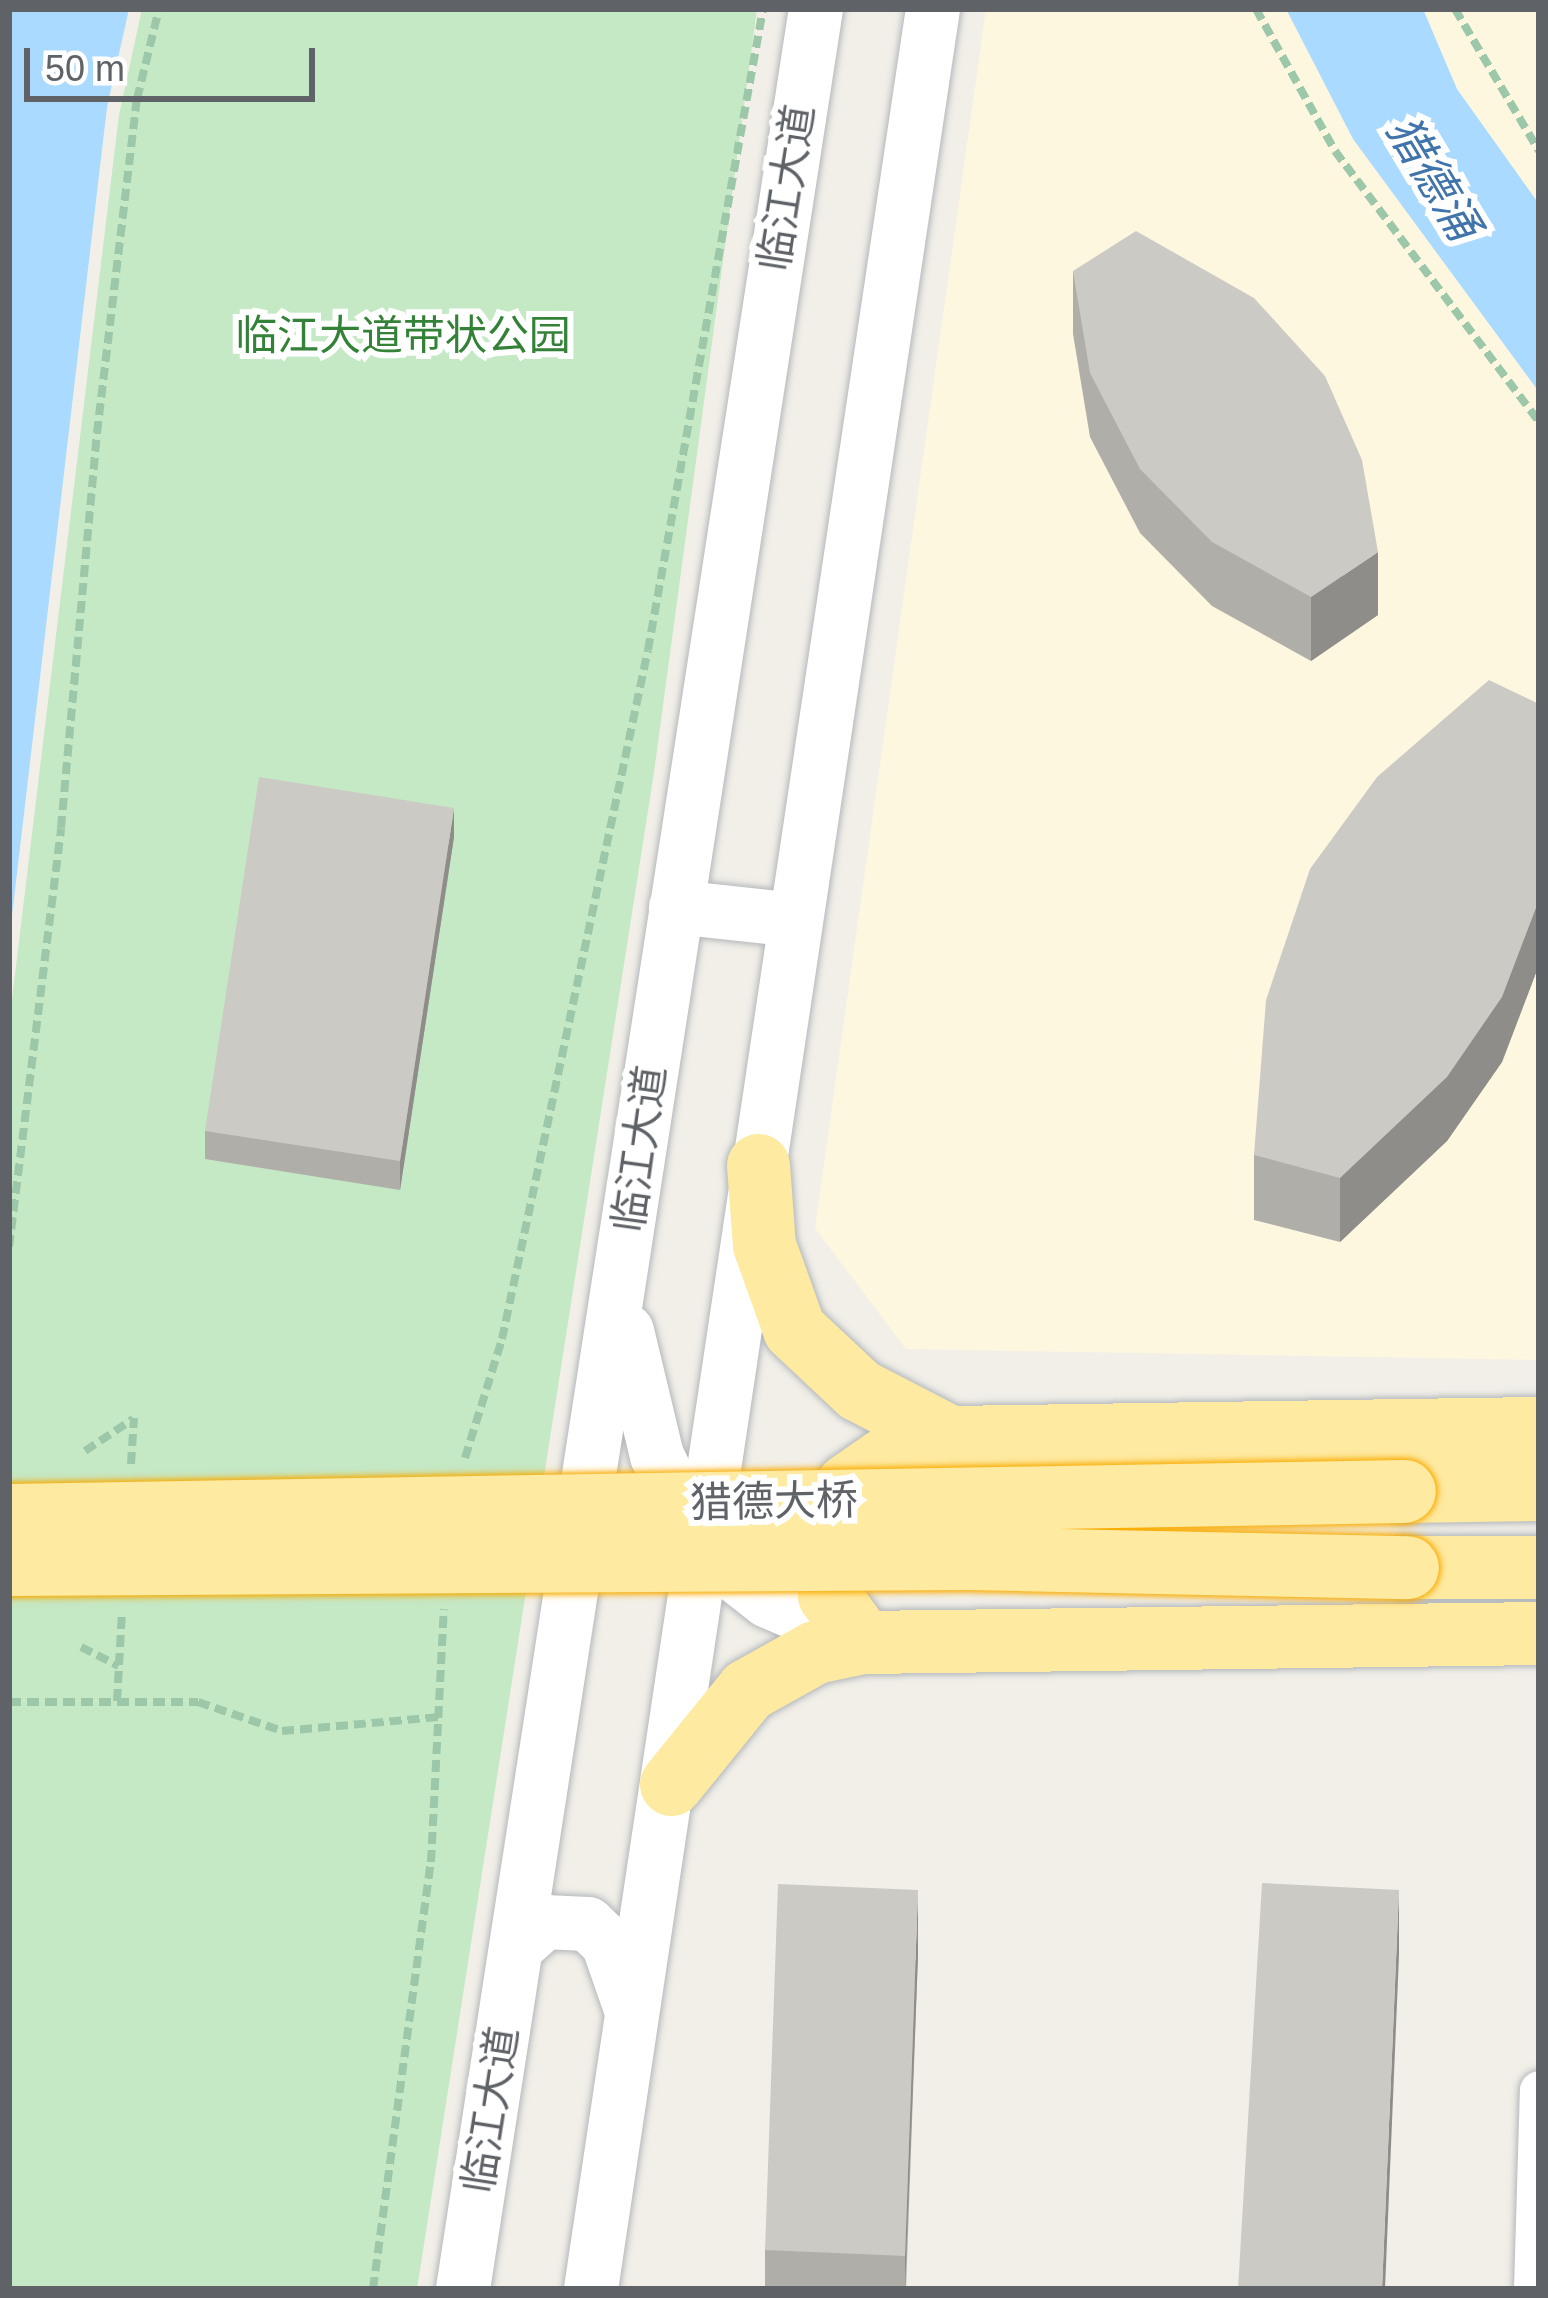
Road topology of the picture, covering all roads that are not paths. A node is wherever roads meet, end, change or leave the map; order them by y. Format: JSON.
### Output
{"nodes":[{"id":1,"x":816,"y":9,"type":"edge"},
{"id":2,"x":933,"y":9,"type":"edge"},
{"id":3,"x":676,"y":908,"type":"junction"},
{"id":4,"x":796,"y":920,"type":"junction"},
{"id":5,"x":758,"y":1165,"type":"junction"},
{"id":6,"x":620,"y":1287,"type":"junction"},
{"id":7,"x":1539,"y":1428,"type":"edge"},
{"id":8,"x":950,"y":1437,"type":"junction"},
{"id":9,"x":1539,"y":1489,"type":"edge"},
{"id":10,"x":9,"y":1515,"type":"edge"},
{"id":11,"x":704,"y":1551,"type":"junction"},
{"id":12,"x":9,"y":1564,"type":"edge"},
{"id":13,"x":1539,"y":1567,"type":"edge"},
{"id":14,"x":1539,"y":1633,"type":"edge"},
{"id":15,"x":862,"y":1642,"type":"junction"},
{"id":16,"x":671,"y":1784,"type":"junction"},
{"id":17,"x":517,"y":1947,"type":"junction"},
{"id":18,"x":633,"y":2017,"type":"junction"},
{"id":19,"x":1539,"y":2090,"type":"edge"},
{"id":20,"x":463,"y":2289,"type":"edge"},
{"id":21,"x":591,"y":2289,"type":"edge"},
{"id":22,"x":1533,"y":2289,"type":"edge"}],
"edges":[{"from":1,"to":3,"type":"main road","name":"临江大道"},
{"from":2,"to":4,"type":"main road"},
{"from":3,"to":4,"type":"main road"},
{"from":3,"to":6,"type":"main road","name":"临江大道"},
{"from":4,"to":5,"type":"main road"},
{"from":5,"to":8,"type":"highway"},
{"from":5,"to":11,"type":"main road"},
{"from":6,"to":11,"type":"main road"},
{"from":6,"to":17,"type":"main road","name":"临江大道"},
{"from":7,"to":8,"type":"highway"},
{"from":8,"to":15,"type":"highway"},
{"from":9,"to":10,"type":"highway","name":"猎德大桥","bridge":true},
{"from":11,"to":15,"type":"main road"},
{"from":11,"to":16,"type":"main road"},
{"from":12,"to":13,"type":"highway","name":"猎德大桥","bridge":true},
{"from":14,"to":15,"type":"highway"},
{"from":15,"to":16,"type":"highway"},
{"from":16,"to":18,"type":"main road"},
{"from":17,"to":18,"type":"main road"},
{"from":17,"to":20,"type":"main road","name":"临江大道"},
{"from":18,"to":21,"type":"main road"},
{"from":19,"to":22,"type":"street"}]}
